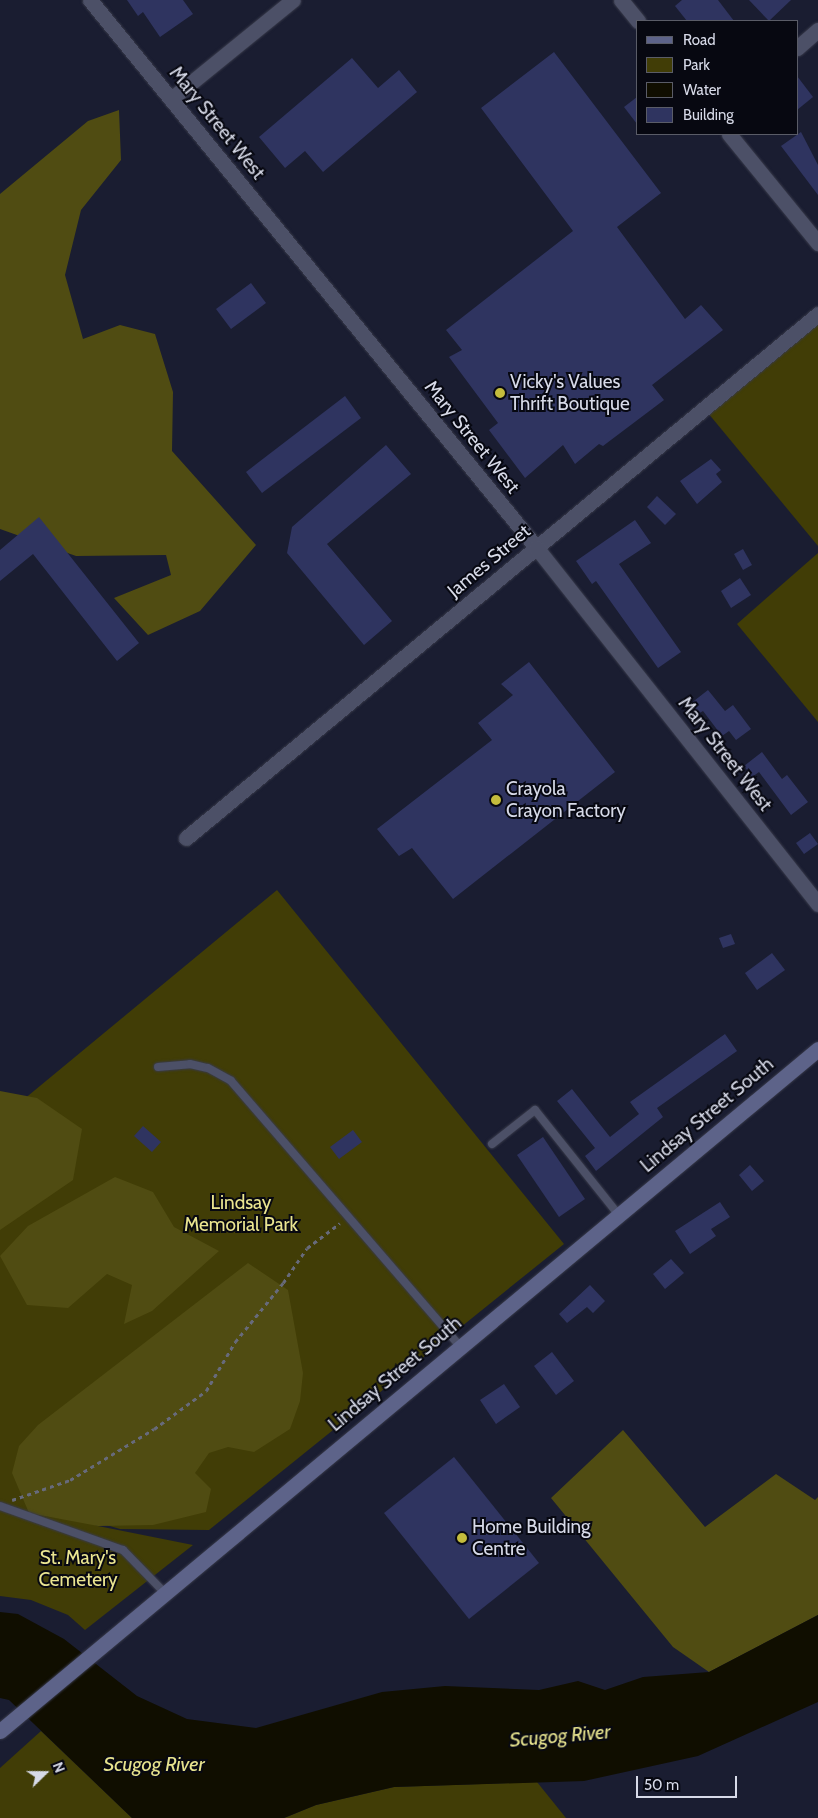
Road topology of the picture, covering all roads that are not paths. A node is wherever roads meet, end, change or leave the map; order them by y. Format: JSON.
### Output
{"nodes":[{"id":1,"x":90,"y":0,"type":"edge"},
{"id":2,"x":293,"y":0,"type":"edge"},
{"id":3,"x":621,"y":0,"type":"edge"},
{"id":4,"x":637,"y":20,"type":"edge"},
{"id":5,"x":818,"y":30,"type":"edge"},
{"id":6,"x":798,"y":47,"type":"edge"},
{"id":7,"x":172,"y":99,"type":"junction"},
{"id":8,"x":730,"y":135,"type":"edge"},
{"id":9,"x":818,"y":243,"type":"edge"},
{"id":10,"x":818,"y":314,"type":"edge"},
{"id":11,"x":536,"y":547,"type":"junction"},
{"id":12,"x":186,"y":838,"type":"dead end"},
{"id":13,"x":818,"y":904,"type":"edge"},
{"id":14,"x":818,"y":1049,"type":"edge"},
{"id":15,"x":158,"y":1067,"type":"dead end"},
{"id":16,"x":492,"y":1144,"type":"dead end"},
{"id":17,"x":618,"y":1214,"type":"junction"},
{"id":18,"x":460,"y":1346,"type":"junction"},
{"id":19,"x":2,"y":1507,"type":"edge"},
{"id":20,"x":164,"y":1592,"type":"junction"},
{"id":21,"x":2,"y":1730,"type":"edge"}],
"edges":[{"from":1,"to":7,"type":"street","name":"Mary Street West"},
{"from":2,"to":7,"type":"street"},
{"from":3,"to":4,"type":"street"},
{"from":5,"to":6,"type":"street"},
{"from":7,"to":11,"type":"street","name":"Mary Street West"},
{"from":8,"to":9,"type":"street"},
{"from":10,"to":11,"type":"street","name":"James Street"},
{"from":11,"to":12,"type":"street","name":"James Street"},
{"from":11,"to":13,"type":"street","name":"Mary Street West"},
{"from":14,"to":17,"type":"main road","name":"Lindsay Street South"},
{"from":15,"to":18,"type":"lane"},
{"from":16,"to":17,"type":"lane"},
{"from":17,"to":18,"type":"main road","name":"Lindsay Street South"},
{"from":18,"to":20,"type":"main road","name":"Lindsay Street South"},
{"from":19,"to":20,"type":"lane"},
{"from":20,"to":21,"type":"main road","name":"Lindsay Street South"}]}
